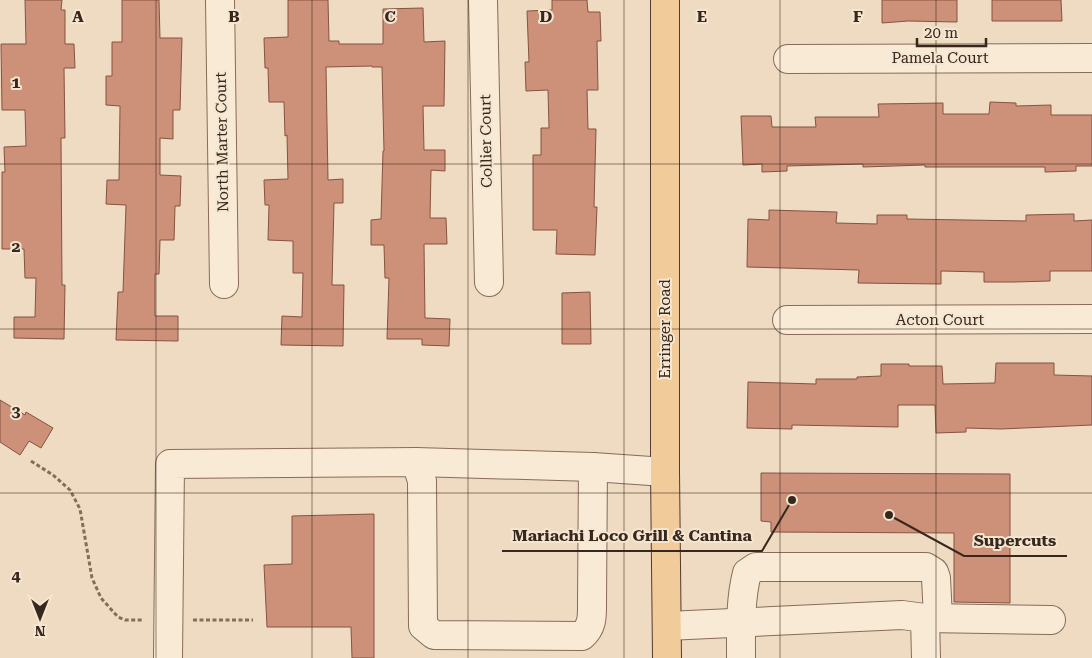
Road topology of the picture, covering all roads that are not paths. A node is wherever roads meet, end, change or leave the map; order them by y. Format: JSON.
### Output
{"nodes":[{"id":1,"x":220,"y":0,"type":"edge"},
{"id":2,"x":484,"y":0,"type":"edge"},
{"id":3,"x":665,"y":0,"type":"edge"},
{"id":4,"x":1092,"y":58,"type":"edge"},
{"id":5,"x":788,"y":59,"type":"dead end"},
{"id":6,"x":489,"y":282,"type":"dead end"},
{"id":7,"x":224,"y":284,"type":"dead end"},
{"id":8,"x":1092,"y":319,"type":"edge"},
{"id":9,"x":788,"y":320,"type":"dead end"},
{"id":10,"x":416,"y":462,"type":"junction"},
{"id":11,"x":593,"y":466,"type":"junction"},
{"id":12,"x":665,"y":472,"type":"junction"},
{"id":13,"x":932,"y":618,"type":"junction"},
{"id":14,"x":1051,"y":620,"type":"dead end"},
{"id":15,"x":741,"y":622,"type":"junction"},
{"id":16,"x":668,"y":626,"type":"junction"},
{"id":17,"x":168,"y":658,"type":"edge"},
{"id":18,"x":667,"y":658,"type":"edge"},
{"id":19,"x":741,"y":658,"type":"edge"},
{"id":20,"x":926,"y":658,"type":"edge"}],
"edges":[{"from":1,"to":7,"type":"street","name":"North Marter Court"},
{"from":2,"to":6,"type":"street","name":"Collier Court"},
{"from":3,"to":12,"type":"main road","name":"Erringer Road"},
{"from":4,"to":5,"type":"street","name":"Pamela Court"},
{"from":8,"to":9,"type":"street","name":"Acton Court"},
{"from":10,"to":11,"type":"street"},
{"from":10,"to":11,"type":"street"},
{"from":10,"to":17,"type":"street"},
{"from":11,"to":12,"type":"street"},
{"from":12,"to":16,"type":"main road","name":"Erringer Road"},
{"from":13,"to":14,"type":"street"},
{"from":13,"to":15,"type":"street"},
{"from":13,"to":15,"type":"street"},
{"from":13,"to":20,"type":"street"},
{"from":15,"to":16,"type":"street"},
{"from":15,"to":19,"type":"street"},
{"from":16,"to":18,"type":"main road","name":"Erringer Road"}]}
